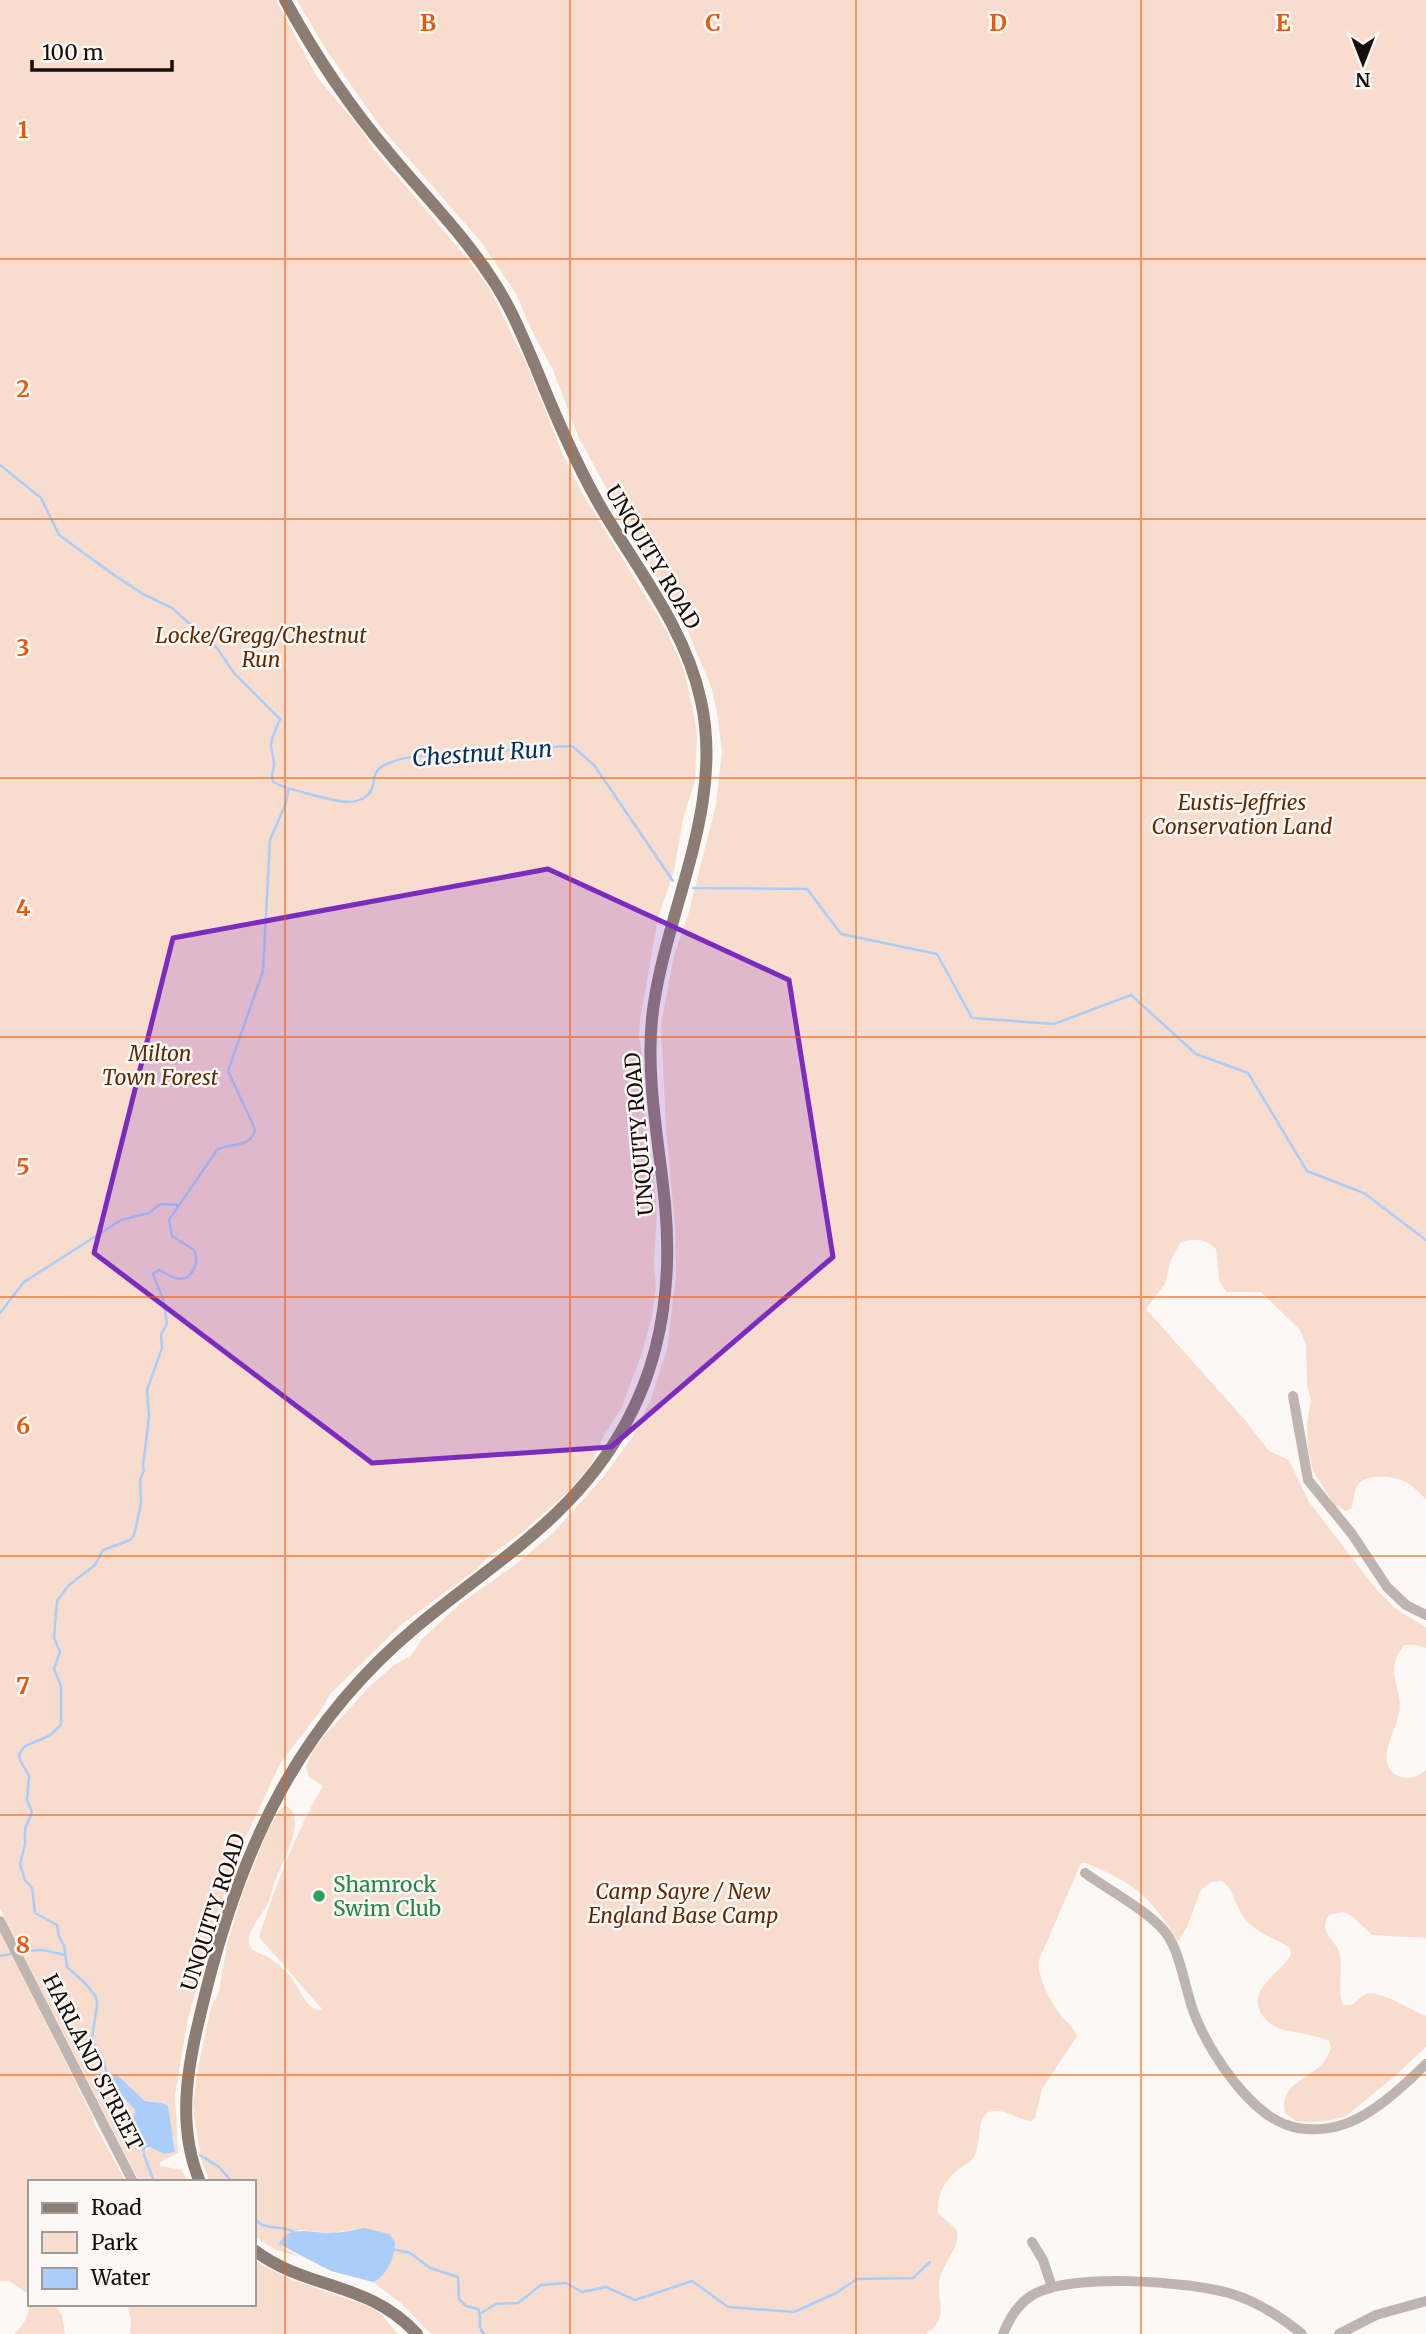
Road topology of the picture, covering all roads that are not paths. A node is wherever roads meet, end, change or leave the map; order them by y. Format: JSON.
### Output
{"nodes":[{"id":1,"x":285,"y":0,"type":"edge"},
{"id":2,"x":1293,"y":1396,"type":"dead end"},
{"id":3,"x":1426,"y":1615,"type":"edge"},
{"id":4,"x":1085,"y":1873,"type":"dead end"},
{"id":5,"x":0,"y":1921,"type":"edge"},
{"id":6,"x":1426,"y":2064,"type":"edge"},
{"id":7,"x":132,"y":2180,"type":"edge"},
{"id":8,"x":199,"y":2180,"type":"edge"},
{"id":9,"x":1032,"y":2242,"type":"dead end"},
{"id":10,"x":256,"y":2251,"type":"edge"},
{"id":11,"x":1052,"y":2287,"type":"junction"},
{"id":12,"x":1426,"y":2301,"type":"edge"},
{"id":13,"x":417,"y":2334,"type":"edge"},
{"id":14,"x":1003,"y":2334,"type":"edge"},
{"id":15,"x":1302,"y":2334,"type":"edge"},
{"id":16,"x":1339,"y":2334,"type":"edge"}],
"edges":[{"from":1,"to":8,"type":"main road","name":"UNQUITY ROAD"},
{"from":2,"to":3,"type":"street"},
{"from":4,"to":6,"type":"street"},
{"from":5,"to":7,"type":"street","name":"HARLAND STREET"},
{"from":9,"to":11,"type":"street"},
{"from":10,"to":13,"type":"main road"},
{"from":11,"to":14,"type":"street"},
{"from":11,"to":15,"type":"street"},
{"from":12,"to":16,"type":"street"}]}
